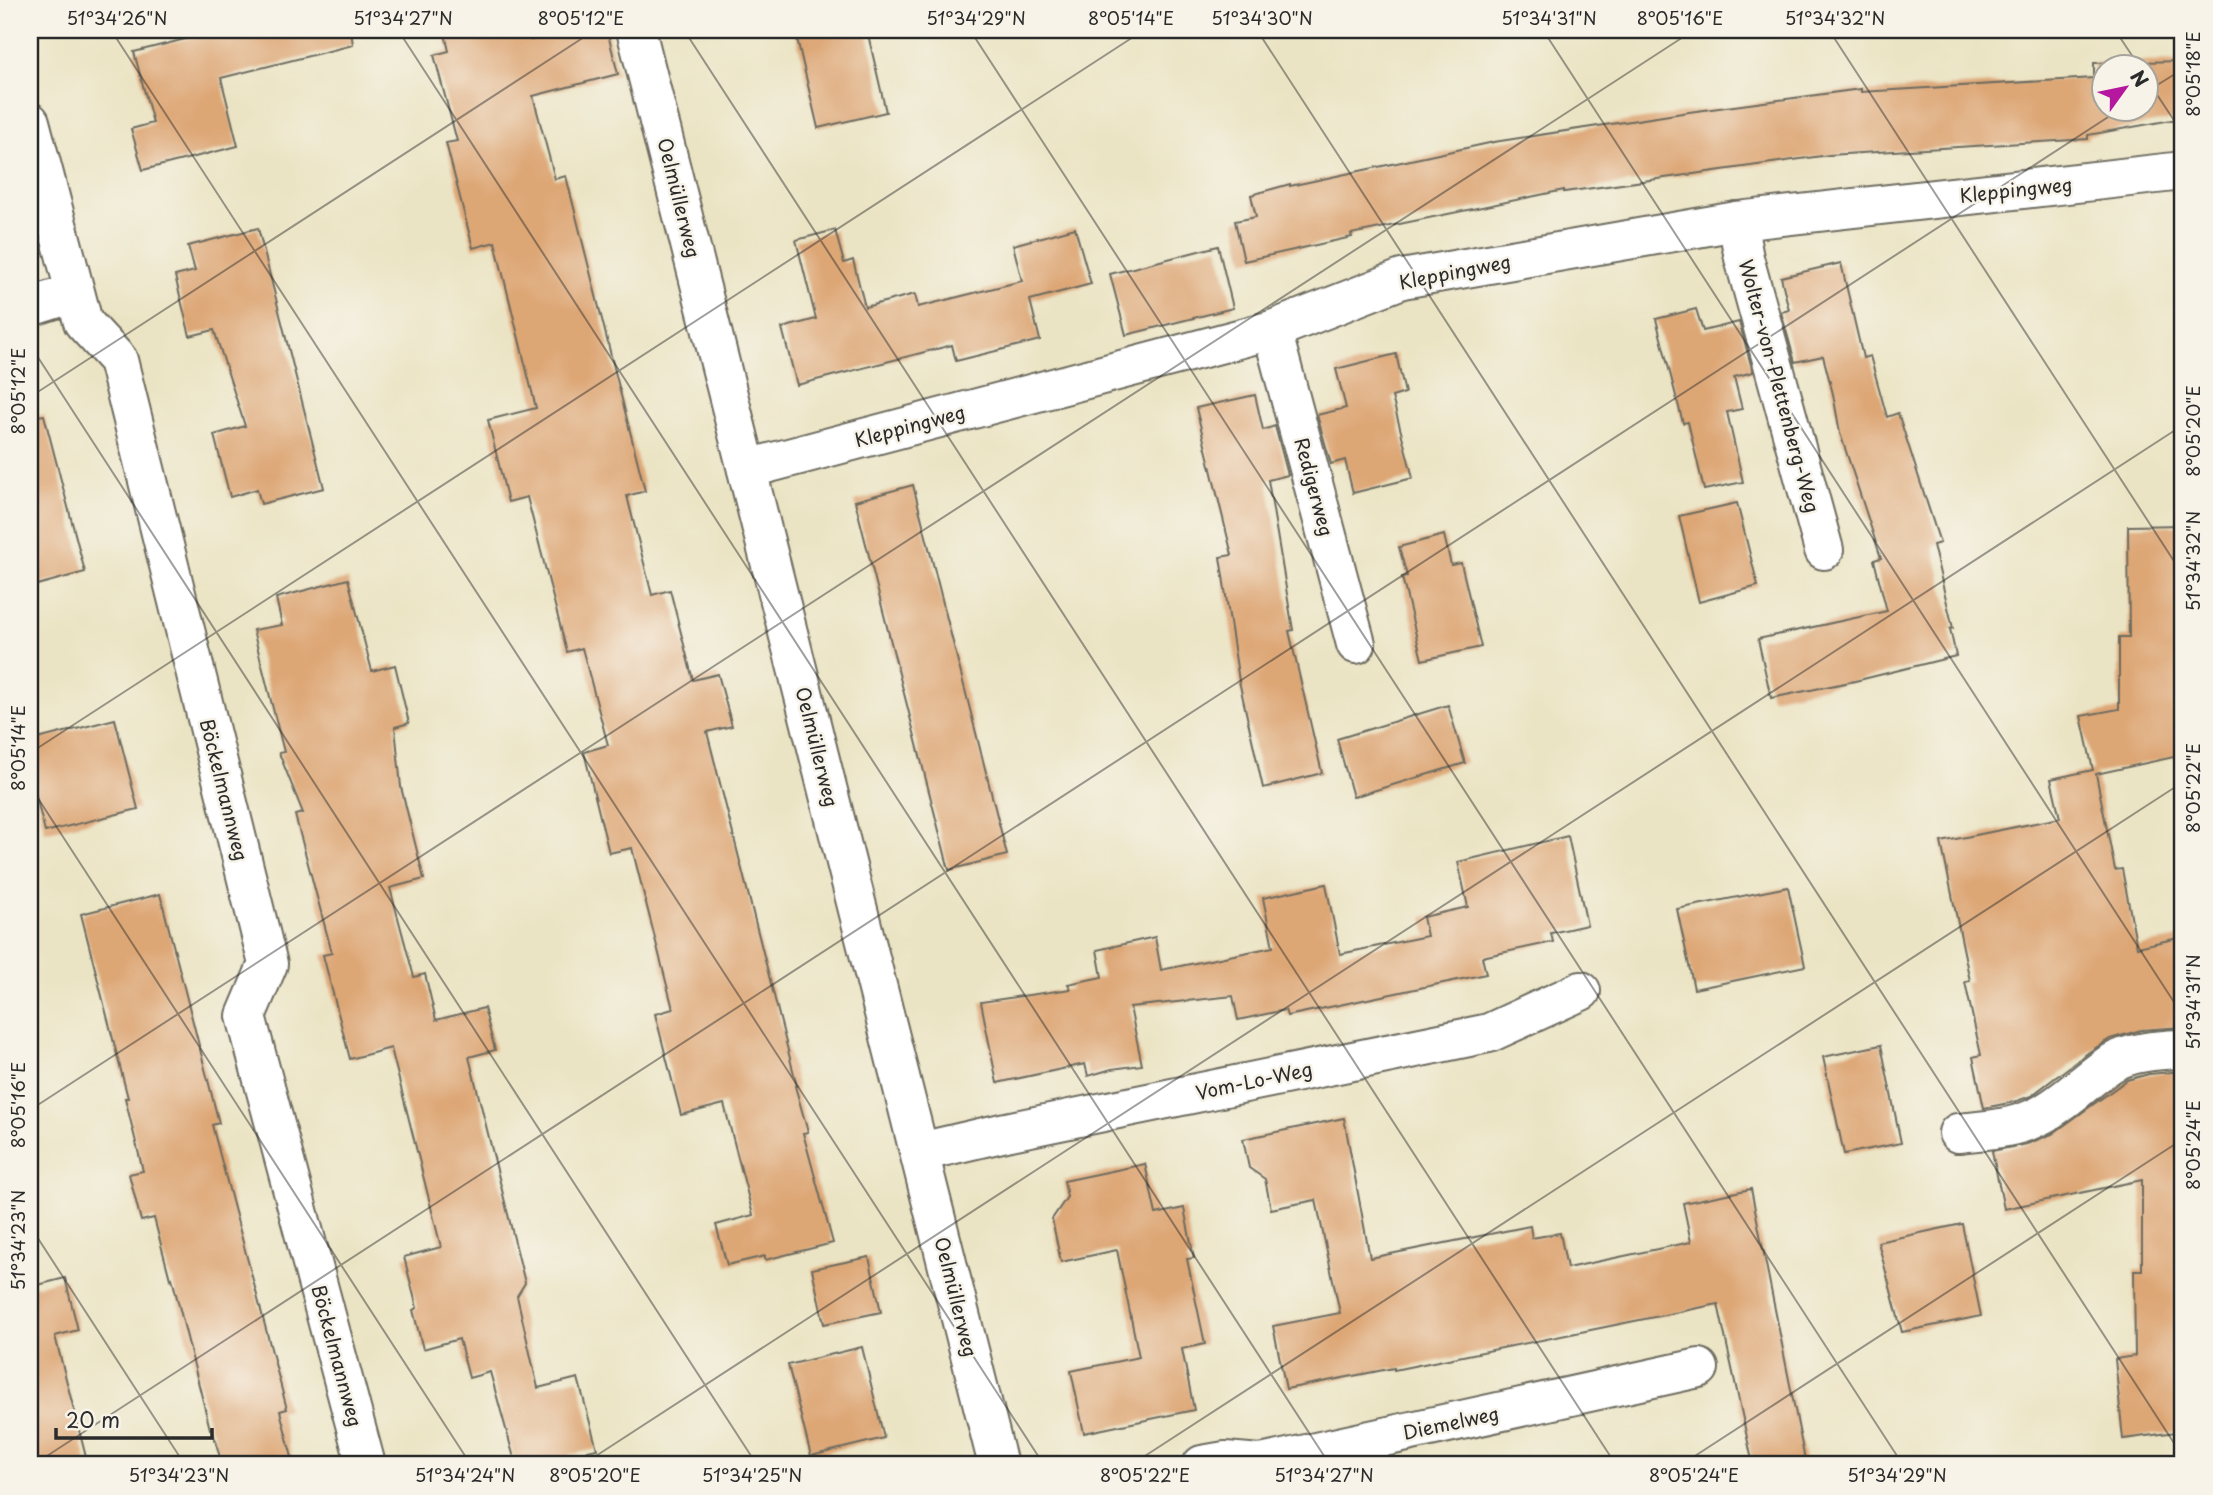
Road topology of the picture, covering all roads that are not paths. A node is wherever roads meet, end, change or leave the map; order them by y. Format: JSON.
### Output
{"nodes":[{"id":1,"x":636,"y":30,"type":"edge"},
{"id":2,"x":30,"y":122,"type":"edge"},
{"id":3,"x":2183,"y":172,"type":"edge"},
{"id":4,"x":1737,"y":221,"type":"junction"},
{"id":5,"x":74,"y":293,"type":"junction"},
{"id":6,"x":30,"y":307,"type":"edge"},
{"id":7,"x":1272,"y":330,"type":"junction"},
{"id":8,"x":747,"y":469,"type":"junction"},
{"id":9,"x":1824,"y":551,"type":"dead end"},
{"id":10,"x":1356,"y":644,"type":"dead end"},
{"id":11,"x":1581,"y":991,"type":"dead end"},
{"id":12,"x":2183,"y":1049,"type":"edge"},
{"id":13,"x":1958,"y":1133,"type":"dead end"},
{"id":14,"x":920,"y":1152,"type":"junction"},
{"id":15,"x":1699,"y":1368,"type":"dead end"},
{"id":16,"x":366,"y":1465,"type":"edge"},
{"id":17,"x":998,"y":1465,"type":"edge"},
{"id":18,"x":1202,"y":1465,"type":"edge"}],
"edges":[{"from":1,"to":8,"type":"street","name":"Oelmüllerweg"},
{"from":2,"to":5,"type":"street","name":"Böckelmannweg"},
{"from":3,"to":4,"type":"street","name":"Kleppingweg"},
{"from":4,"to":7,"type":"street","name":"Kleppingweg"},
{"from":4,"to":9,"type":"street","name":"Wolter-von-Plettenberg-Weg"},
{"from":5,"to":6,"type":"street"},
{"from":5,"to":16,"type":"street","name":"Böckelmannweg"},
{"from":7,"to":8,"type":"street","name":"Kleppingweg"},
{"from":7,"to":10,"type":"street","name":"Redigerweg"},
{"from":8,"to":14,"type":"street","name":"Oelmüllerweg"},
{"from":11,"to":14,"type":"street","name":"Vom-Lo-Weg"},
{"from":12,"to":13,"type":"street"},
{"from":14,"to":17,"type":"street","name":"Oelmüllerweg"},
{"from":15,"to":18,"type":"street","name":"Diemelweg"}]}
